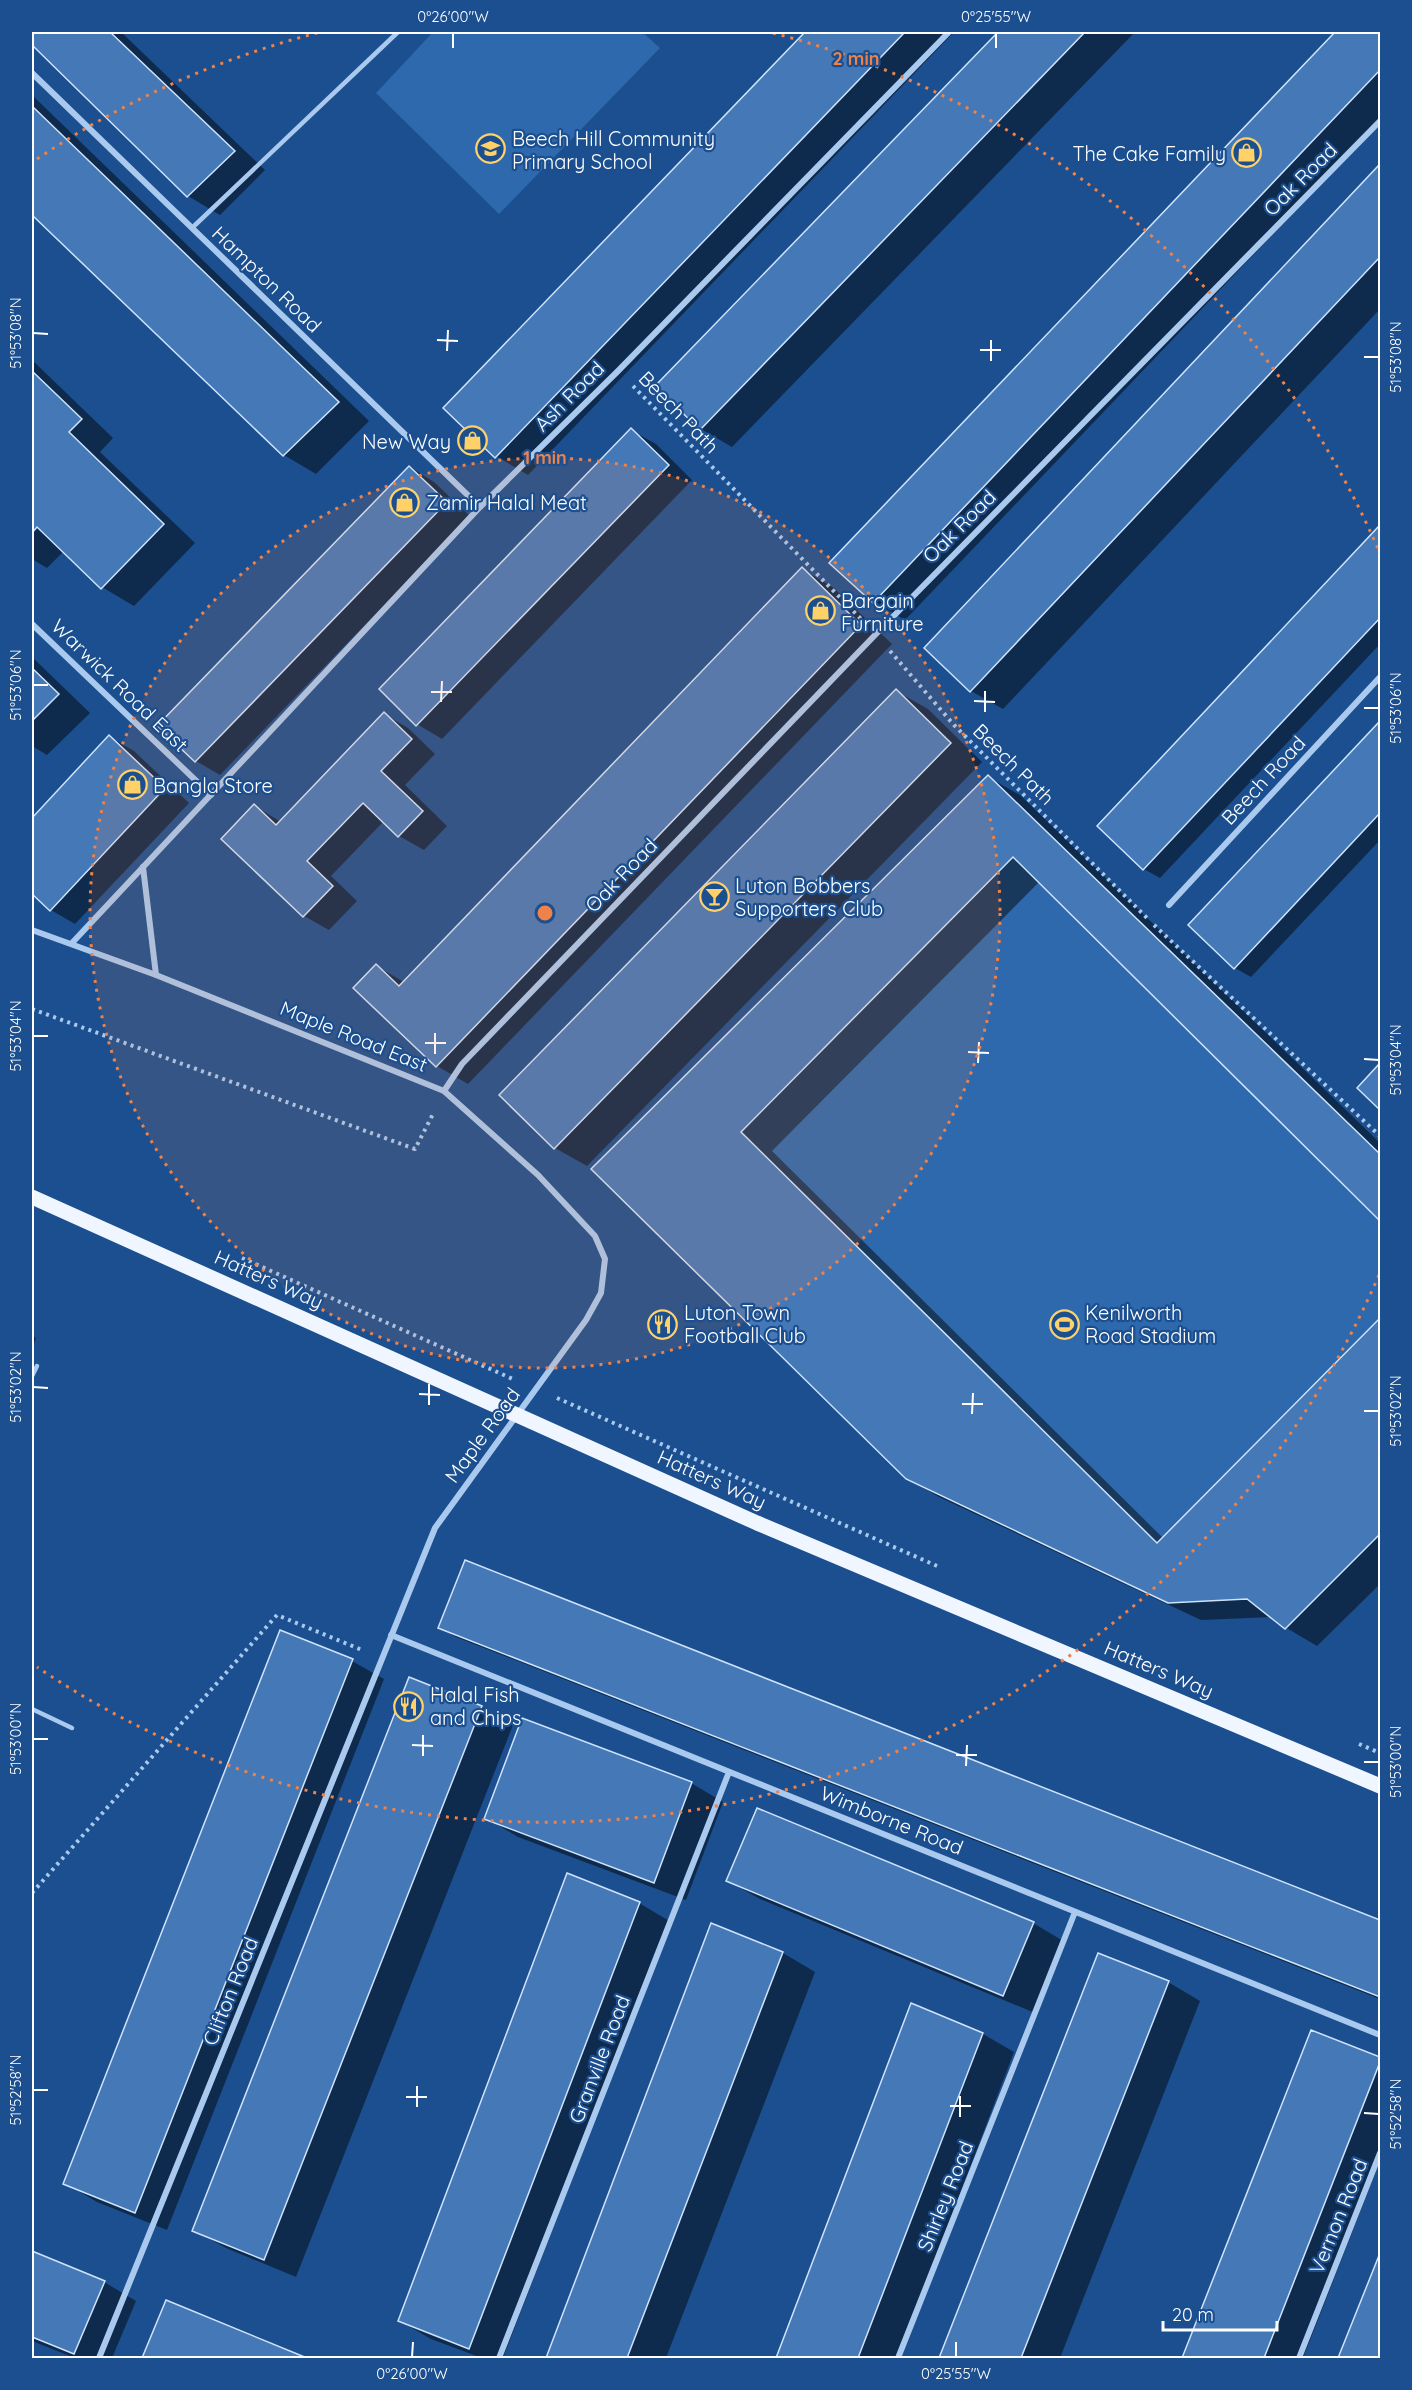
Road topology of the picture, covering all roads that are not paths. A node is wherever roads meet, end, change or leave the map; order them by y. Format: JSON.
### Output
{"nodes":[{"id":1,"x":398,"y":32,"type":"edge"},
{"id":2,"x":949,"y":32,"type":"edge"},
{"id":3,"x":32,"y":73,"type":"edge"},
{"id":4,"x":1380,"y":121,"type":"edge"},
{"id":5,"x":191,"y":228,"type":"junction"},
{"id":6,"x":480,"y":507,"type":"junction"},
{"id":7,"x":32,"y":624,"type":"edge"},
{"id":8,"x":1380,"y":677,"type":"edge"},
{"id":9,"x":211,"y":795,"type":"junction"},
{"id":10,"x":143,"y":867,"type":"junction"},
{"id":11,"x":1169,"y":905,"type":"dead end"},
{"id":12,"x":32,"y":930,"type":"edge"},
{"id":13,"x":72,"y":944,"type":"junction"},
{"id":14,"x":156,"y":975,"type":"junction"},
{"id":15,"x":444,"y":1091,"type":"junction"},
{"id":16,"x":32,"y":1197,"type":"edge"},
{"id":17,"x":605,"y":1260,"type":"joint"},
{"id":18,"x":37,"y":1366,"type":"dead end"},
{"id":19,"x":32,"y":1376,"type":"edge"},
{"id":20,"x":391,"y":1635,"type":"junction"},
{"id":21,"x":32,"y":1709,"type":"edge"},
{"id":22,"x":72,"y":1728,"type":"dead end"},
{"id":23,"x":729,"y":1772,"type":"junction"},
{"id":24,"x":1380,"y":1786,"type":"edge"},
{"id":25,"x":1075,"y":1912,"type":"junction"},
{"id":26,"x":1380,"y":2035,"type":"edge"},
{"id":27,"x":1380,"y":2153,"type":"edge"},
{"id":28,"x":99,"y":2358,"type":"edge"},
{"id":29,"x":498,"y":2358,"type":"edge"},
{"id":30,"x":898,"y":2358,"type":"edge"},
{"id":31,"x":1299,"y":2358,"type":"edge"}],
"edges":[{"from":1,"to":5,"type":"lane"},
{"from":2,"to":6,"type":"street","name":"Ash Road"},
{"from":3,"to":5,"type":"street","name":"Hampton Road"},
{"from":4,"to":15,"type":"street","name":"Oak Road"},
{"from":5,"to":6,"type":"street","name":"Hampton Road"},
{"from":6,"to":9,"type":"street","name":"Ash Road"},
{"from":7,"to":9,"type":"street","name":"Warwick Road East"},
{"from":8,"to":11,"type":"street","name":"Beech Road"},
{"from":9,"to":10,"type":"street","name":"Ash Road"},
{"from":10,"to":13,"type":"street","name":"Ash Road"},
{"from":10,"to":14,"type":"street"},
{"from":12,"to":13,"type":"street","name":"Maple Road East"},
{"from":13,"to":14,"type":"street","name":"Maple Road East"},
{"from":14,"to":15,"type":"street","name":"Maple Road East"},
{"from":15,"to":17,"type":"street","name":"Maple Road East"},
{"from":16,"to":24,"type":"main road","name":"Hatters Way"},
{"from":17,"to":20,"type":"street","name":"Maple Road"},
{"from":18,"to":19,"type":"lane"},
{"from":20,"to":23,"type":"street","name":"Wimborne Road"},
{"from":20,"to":28,"type":"street","name":"Clifton Road"},
{"from":21,"to":22,"type":"lane"},
{"from":23,"to":25,"type":"street","name":"Wimborne Road"},
{"from":23,"to":29,"type":"street","name":"Granville Road"},
{"from":25,"to":26,"type":"street","name":"Wimborne Road"},
{"from":25,"to":30,"type":"street","name":"Shirley Road"},
{"from":27,"to":31,"type":"street","name":"Vernon Road"}]}
